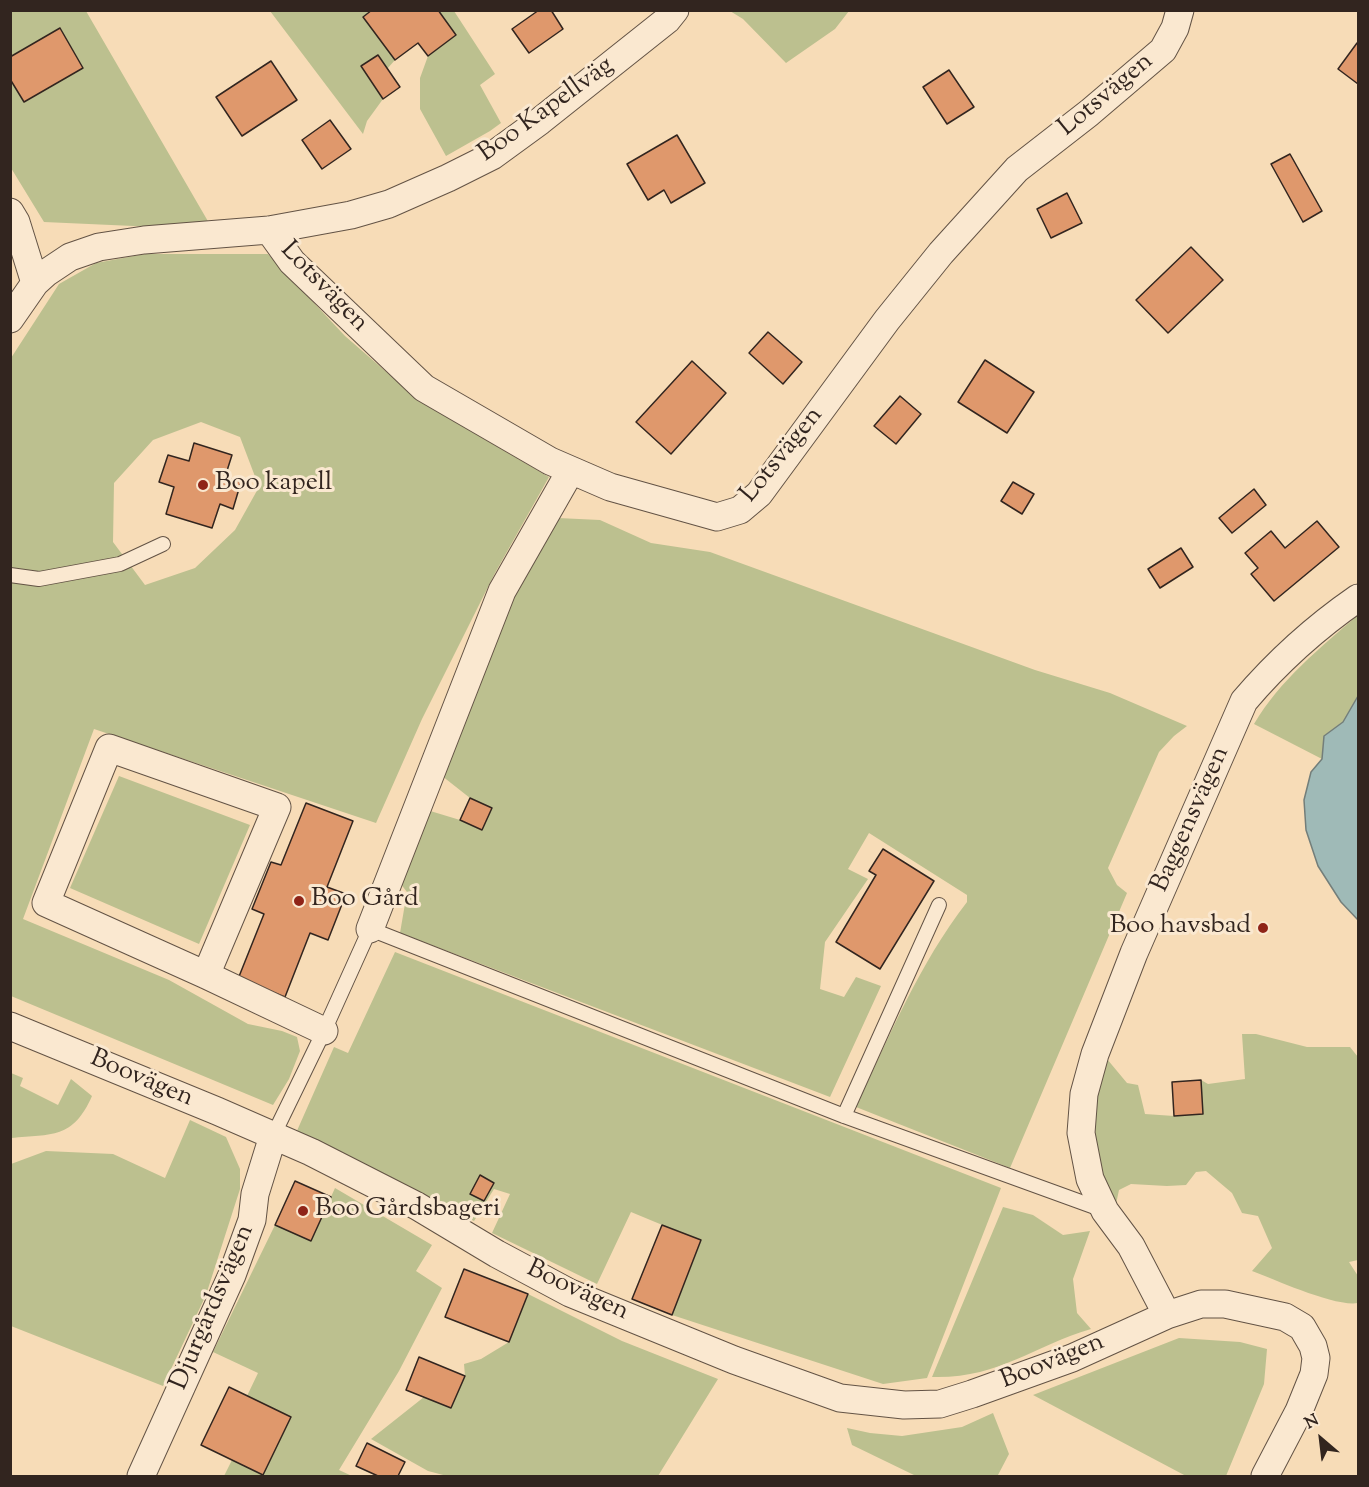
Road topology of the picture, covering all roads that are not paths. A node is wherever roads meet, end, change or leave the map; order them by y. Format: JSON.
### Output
{"nodes":[{"id":1,"x":675,"y":10,"type":"edge"},
{"id":2,"x":1179,"y":10,"type":"edge"},
{"id":3,"x":10,"y":212,"type":"edge"},
{"id":4,"x":269,"y":230,"type":"junction"},
{"id":5,"x":35,"y":283,"type":"junction"},
{"id":6,"x":10,"y":319,"type":"edge"},
{"id":7,"x":571,"y":470,"type":"junction"},
{"id":8,"x":163,"y":544,"type":"dead end"},
{"id":9,"x":10,"y":575,"type":"edge"},
{"id":10,"x":1359,"y":598,"type":"edge"},
{"id":11,"x":939,"y":905,"type":"dead end"},
{"id":12,"x":370,"y":928,"type":"junction"},
{"id":13,"x":206,"y":975,"type":"junction"},
{"id":14,"x":10,"y":1026,"type":"edge"},
{"id":15,"x":324,"y":1031,"type":"junction"},
{"id":16,"x":844,"y":1116,"type":"junction"},
{"id":17,"x":273,"y":1136,"type":"junction"},
{"id":18,"x":1105,"y":1211,"type":"junction"},
{"id":19,"x":1167,"y":1315,"type":"junction"},
{"id":20,"x":141,"y":1476,"type":"edge"},
{"id":21,"x":1265,"y":1476,"type":"edge"}],
"edges":[{"from":1,"to":4,"type":"street","name":"Boo Kapellväg"},
{"from":2,"to":7,"type":"street","name":"Lotsvägen"},
{"from":3,"to":5,"type":"street"},
{"from":4,"to":5,"type":"street","name":"Boo Kapellväg"},
{"from":4,"to":7,"type":"street","name":"Lotsvägen"},
{"from":5,"to":6,"type":"street","name":"Boo Kapellväg"},
{"from":7,"to":12,"type":"street"},
{"from":8,"to":9,"type":"lane"},
{"from":10,"to":18,"type":"street","name":"Baggensvägen"},
{"from":11,"to":16,"type":"lane"},
{"from":12,"to":15,"type":"lane"},
{"from":12,"to":16,"type":"lane"},
{"from":13,"to":13,"type":"street"},
{"from":13,"to":15,"type":"street"},
{"from":14,"to":17,"type":"street","name":"Boovägen"},
{"from":15,"to":17,"type":"lane"},
{"from":16,"to":18,"type":"lane"},
{"from":17,"to":19,"type":"street","name":"Boovägen"},
{"from":17,"to":20,"type":"street","name":"Djurgårdsvägen"},
{"from":18,"to":19,"type":"street","name":"Baggensvägen"},
{"from":19,"to":21,"type":"street","name":"Boovägen"}]}
